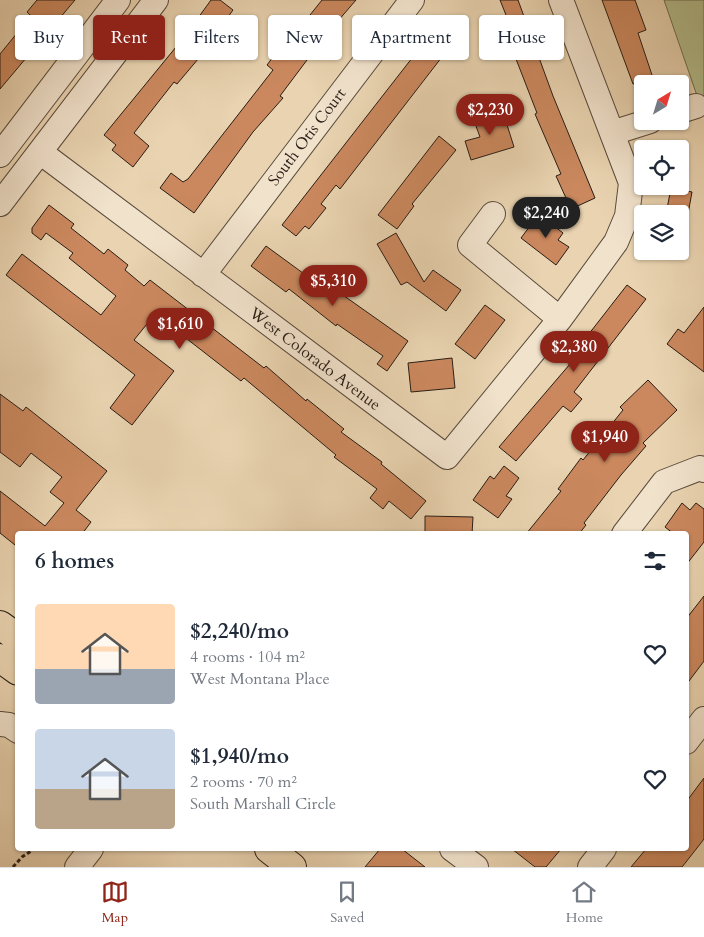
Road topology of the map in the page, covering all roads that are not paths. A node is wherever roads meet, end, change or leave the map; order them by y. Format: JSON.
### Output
{"nodes":[{"id":1,"x":118,"y":0,"type":"edge"},
{"id":2,"x":156,"y":0,"type":"edge"},
{"id":3,"x":412,"y":0,"type":"edge"},
{"id":4,"x":561,"y":0,"type":"edge"},
{"id":5,"x":634,"y":126,"type":"edge"},
{"id":6,"x":612,"y":133,"type":"junction"},
{"id":7,"x":40,"y":152,"type":"junction"},
{"id":8,"x":0,"y":155,"type":"edge"},
{"id":9,"x":0,"y":204,"type":"edge"},
{"id":10,"x":494,"y":214,"type":"dead end"},
{"id":11,"x":203,"y":275,"type":"junction"},
{"id":12,"x":560,"y":319,"type":"junction"},
{"id":13,"x":704,"y":470,"type":"edge"},
{"id":14,"x":626,"y":531,"type":"edge"},
{"id":15,"x":0,"y":625,"type":"edge"},
{"id":16,"x":15,"y":636,"type":"edge"},
{"id":17,"x":0,"y":658,"type":"edge"},
{"id":18,"x":15,"y":670,"type":"edge"},
{"id":19,"x":704,"y":719,"type":"edge"},
{"id":20,"x":0,"y":724,"type":"edge"},
{"id":21,"x":15,"y":729,"type":"edge"},
{"id":22,"x":689,"y":738,"type":"edge"},
{"id":23,"x":89,"y":851,"type":"edge"},
{"id":24,"x":272,"y":851,"type":"edge"},
{"id":25,"x":455,"y":851,"type":"edge"},
{"id":26,"x":602,"y":851,"type":"edge"},
{"id":27,"x":77,"y":867,"type":"edge"},
{"id":28,"x":292,"y":867,"type":"edge"},
{"id":29,"x":475,"y":867,"type":"edge"},
{"id":30,"x":590,"y":867,"type":"edge"}],
"edges":[{"from":1,"to":8,"type":"street"},
{"from":2,"to":7,"type":"street"},
{"from":3,"to":11,"type":"street","name":"South Otis Court"},
{"from":4,"to":6,"type":"street"},
{"from":5,"to":6,"type":"street"},
{"from":6,"to":12,"type":"street"},
{"from":7,"to":9,"type":"street"},
{"from":7,"to":11,"type":"street","name":"West Colorado Avenue"},
{"from":10,"to":12,"type":"street"},
{"from":11,"to":12,"type":"street","name":"West Colorado Avenue"},
{"from":13,"to":14,"type":"street"},
{"from":15,"to":16,"type":"main road"},
{"from":17,"to":18,"type":"main road"},
{"from":19,"to":22,"type":"street"},
{"from":20,"to":21,"type":"street"},
{"from":23,"to":27,"type":"street"},
{"from":24,"to":28,"type":"main road"},
{"from":25,"to":29,"type":"street"},
{"from":26,"to":30,"type":"street"}]}
